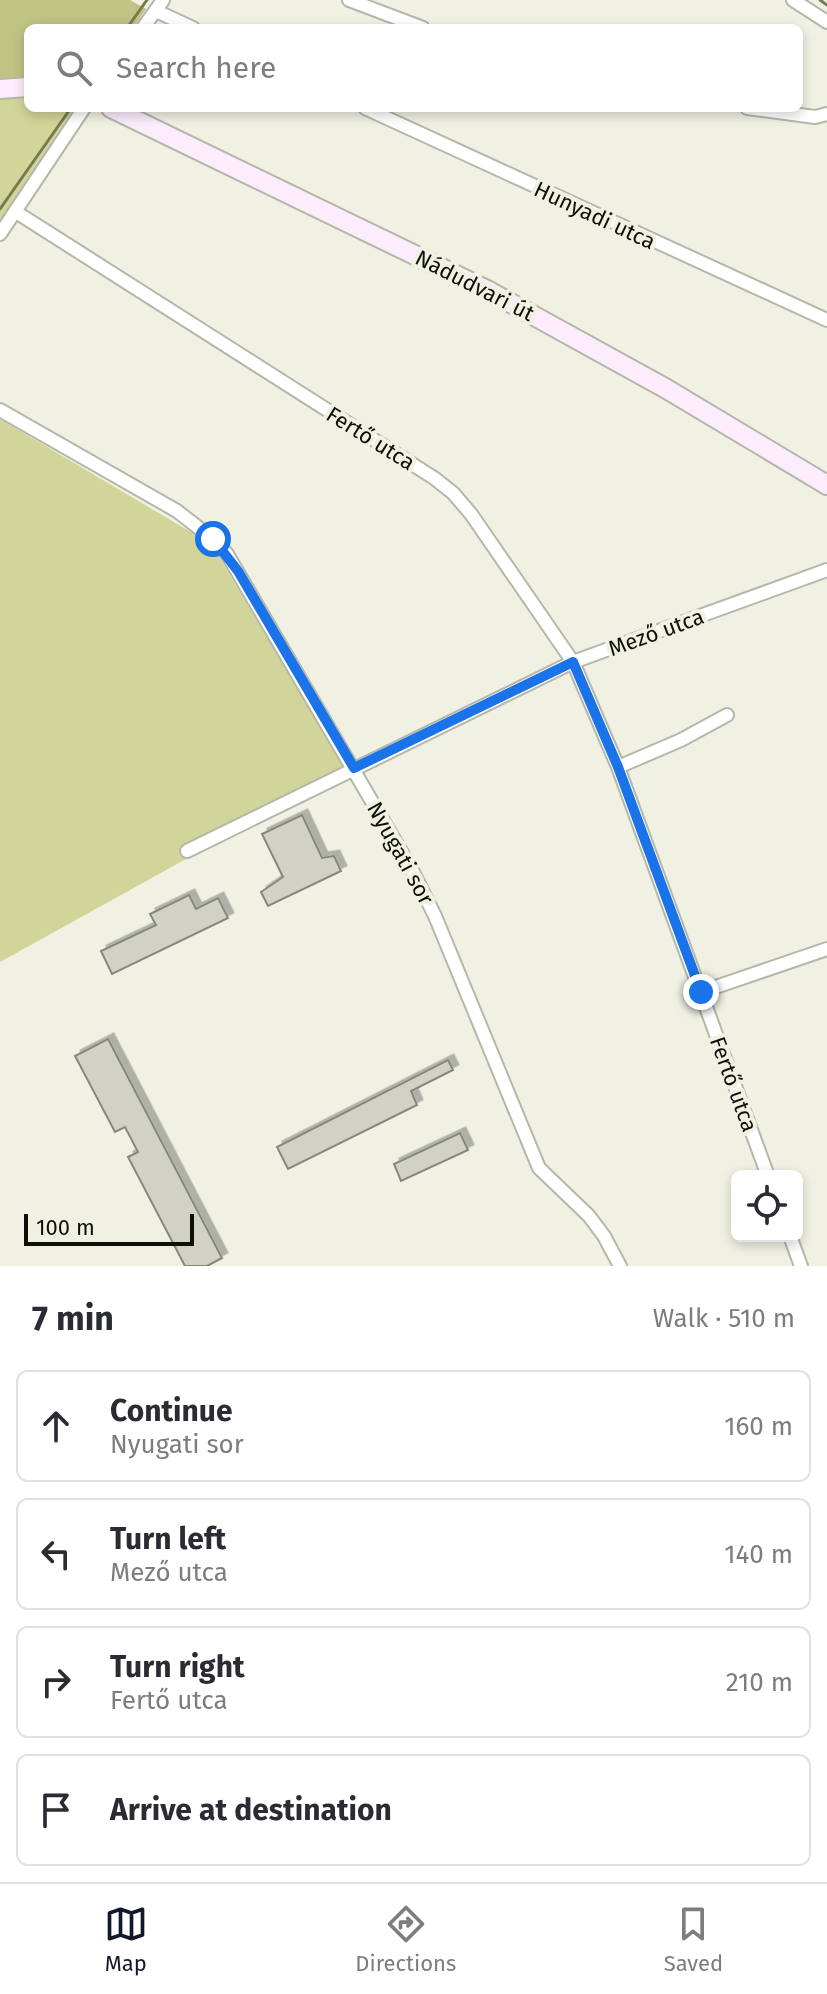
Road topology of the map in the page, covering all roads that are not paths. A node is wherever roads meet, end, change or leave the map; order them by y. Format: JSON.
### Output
{"nodes":[{"id":1,"x":349,"y":0,"type":"edge"},
{"id":2,"x":793,"y":0,"type":"edge"},
{"id":3,"x":160,"y":6,"type":"edge"},
{"id":4,"x":827,"y":22,"type":"edge"},
{"id":5,"x":146,"y":24,"type":"edge"},
{"id":6,"x":187,"y":24,"type":"edge"},
{"id":7,"x":412,"y":24,"type":"edge"},
{"id":8,"x":24,"y":87,"type":"edge"},
{"id":9,"x":0,"y":89,"type":"edge"},
{"id":10,"x":81,"y":112,"type":"edge"},
{"id":11,"x":119,"y":112,"type":"edge"},
{"id":12,"x":374,"y":112,"type":"edge"},
{"id":13,"x":777,"y":112,"type":"edge"},
{"id":14,"x":827,"y":114,"type":"edge"},
{"id":15,"x":16,"y":212,"type":"junction"},
{"id":16,"x":0,"y":234,"type":"edge"},
{"id":17,"x":827,"y":320,"type":"edge"},
{"id":18,"x":0,"y":410,"type":"edge"},
{"id":19,"x":827,"y":485,"type":"edge"},
{"id":20,"x":827,"y":570,"type":"edge"},
{"id":21,"x":573,"y":662,"type":"junction"},
{"id":22,"x":727,"y":715,"type":"dead end"},
{"id":23,"x":618,"y":767,"type":"junction"},
{"id":24,"x":354,"y":768,"type":"junction"},
{"id":25,"x":187,"y":851,"type":"dead end"},
{"id":26,"x":827,"y":949,"type":"edge"},
{"id":27,"x":701,"y":992,"type":"junction"},
{"id":28,"x":766,"y":1170,"type":"edge"},
{"id":29,"x":792,"y":1242,"type":"edge"},
{"id":30,"x":620,"y":1266,"type":"edge"},
{"id":31,"x":801,"y":1266,"type":"edge"}],
"edges":[{"from":1,"to":7,"type":"street"},
{"from":2,"to":4,"type":"street"},
{"from":3,"to":5,"type":"street"},
{"from":3,"to":6,"type":"street"},
{"from":8,"to":9,"type":"main road"},
{"from":10,"to":15,"type":"street"},
{"from":11,"to":19,"type":"main road","name":"Nádudvari út"},
{"from":12,"to":17,"type":"street","name":"Hunyadi utca"},
{"from":13,"to":14,"type":"street"},
{"from":15,"to":16,"type":"street"},
{"from":15,"to":21,"type":"street","name":"Fertő utca"},
{"from":18,"to":24,"type":"street","name":"Nyugati sor"},
{"from":20,"to":21,"type":"street","name":"Mező utca"},
{"from":21,"to":23,"type":"street","name":"Fertő utca"},
{"from":21,"to":24,"type":"street","name":"Mező utca"},
{"from":22,"to":23,"type":"street"},
{"from":23,"to":27,"type":"street","name":"Fertő utca"},
{"from":24,"to":25,"type":"street","name":"Mező utca"},
{"from":24,"to":30,"type":"street","name":"Nyugati sor"},
{"from":26,"to":27,"type":"street"},
{"from":27,"to":28,"type":"street","name":"Fertő utca"},
{"from":29,"to":31,"type":"street"}]}
